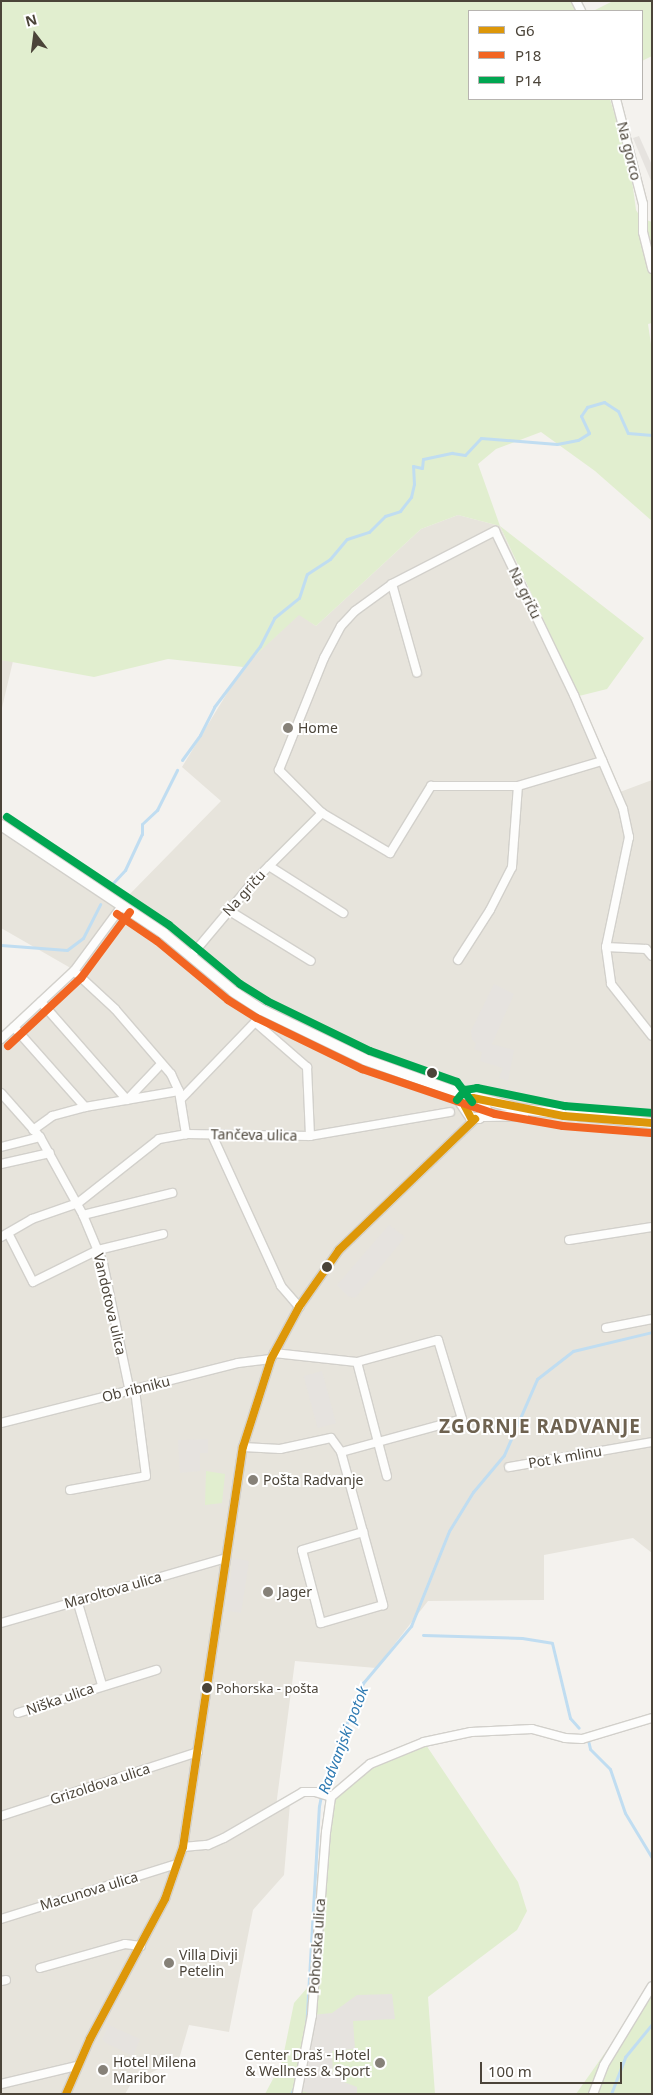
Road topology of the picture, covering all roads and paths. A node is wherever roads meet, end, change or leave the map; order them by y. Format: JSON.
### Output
{"nodes":[{"id":1,"x":616,"y":100,"type":"edge"},
{"id":2,"x":652,"y":269,"type":"edge"},
{"id":3,"x":392,"y":584,"type":"junction"},
{"id":4,"x":416,"y":672,"type":"dead end"},
{"id":5,"x":602,"y":761,"type":"junction"},
{"id":6,"x":518,"y":786,"type":"junction"},
{"id":7,"x":322,"y":813,"type":"junction"},
{"id":8,"x":1,"y":825,"type":"edge"},
{"id":9,"x":269,"y":866,"type":"junction"},
{"id":10,"x":122,"y":906,"type":"junction"},
{"id":11,"x":228,"y":910,"type":"junction"},
{"id":12,"x":343,"y":913,"type":"dead end"},
{"id":13,"x":606,"y":947,"type":"junction"},
{"id":14,"x":191,"y":956,"type":"junction"},
{"id":15,"x":652,"y":956,"type":"edge"},
{"id":16,"x":458,"y":960,"type":"dead end"},
{"id":17,"x":310,"y":961,"type":"dead end"},
{"id":18,"x":74,"y":971,"type":"junction"},
{"id":19,"x":41,"y":1002,"type":"junction"},
{"id":20,"x":14,"y":1027,"type":"junction"},
{"id":21,"x":652,"y":1036,"type":"edge"},
{"id":22,"x":1,"y":1039,"type":"edge"},
{"id":23,"x":160,"y":1064,"type":"junction"},
{"id":24,"x":453,"y":1091,"type":"junction"},
{"id":25,"x":1,"y":1093,"type":"edge"},
{"id":26,"x":180,"y":1095,"type":"junction"},
{"id":27,"x":478,"y":1099,"type":"junction"},
{"id":28,"x":127,"y":1100,"type":"junction"},
{"id":29,"x":85,"y":1107,"type":"junction"},
{"id":30,"x":465,"y":1110,"type":"junction"},
{"id":31,"x":450,"y":1112,"type":"dead end"},
{"id":32,"x":564,"y":1116,"type":"junction"},
{"id":33,"x":480,"y":1117,"type":"junction"},
{"id":34,"x":652,"y":1123,"type":"edge"},
{"id":35,"x":34,"y":1130,"type":"junction"},
{"id":36,"x":461,"y":1132,"type":"junction"},
{"id":37,"x":186,"y":1134,"type":"junction"},
{"id":38,"x":212,"y":1135,"type":"junction"},
{"id":39,"x":310,"y":1136,"type":"junction"},
{"id":40,"x":40,"y":1137,"type":"junction"},
{"id":41,"x":1,"y":1147,"type":"edge"},
{"id":42,"x":50,"y":1153,"type":"junction"},
{"id":43,"x":1,"y":1164,"type":"edge"},
{"id":44,"x":172,"y":1193,"type":"dead end"},
{"id":45,"x":78,"y":1203,"type":"junction"},
{"id":46,"x":83,"y":1215,"type":"junction"},
{"id":47,"x":652,"y":1226,"type":"edge"},
{"id":48,"x":163,"y":1234,"type":"dead end"},
{"id":49,"x":5,"y":1235,"type":"edge"},
{"id":50,"x":569,"y":1240,"type":"dead end"},
{"id":51,"x":98,"y":1250,"type":"junction"},
{"id":52,"x":299,"y":1307,"type":"junction"},
{"id":53,"x":652,"y":1319,"type":"edge"},
{"id":54,"x":606,"y":1328,"type":"dead end"},
{"id":55,"x":273,"y":1356,"type":"junction"},
{"id":56,"x":357,"y":1362,"type":"junction"},
{"id":57,"x":132,"y":1391,"type":"junction"},
{"id":58,"x":1,"y":1423,"type":"edge"},
{"id":59,"x":652,"y":1442,"type":"edge"},
{"id":60,"x":379,"y":1443,"type":"junction"},
{"id":61,"x":243,"y":1447,"type":"junction"},
{"id":62,"x":341,"y":1452,"type":"junction"},
{"id":63,"x":509,"y":1467,"type":"dead end"},
{"id":64,"x":387,"y":1476,"type":"dead end"},
{"id":65,"x":70,"y":1490,"type":"dead end"},
{"id":66,"x":363,"y":1532,"type":"junction"},
{"id":67,"x":226,"y":1558,"type":"junction"},
{"id":68,"x":77,"y":1600,"type":"junction"},
{"id":69,"x":1,"y":1623,"type":"edge"},
{"id":70,"x":156,"y":1670,"type":"dead end"},
{"id":71,"x":102,"y":1685,"type":"junction"},
{"id":72,"x":18,"y":1713,"type":"dead end"},
{"id":73,"x":652,"y":1718,"type":"edge"},
{"id":74,"x":198,"y":1752,"type":"junction"},
{"id":75,"x":329,"y":1796,"type":"junction"},
{"id":76,"x":1,"y":1816,"type":"edge"},
{"id":77,"x":183,"y":1847,"type":"junction"},
{"id":78,"x":177,"y":1864,"type":"junction"},
{"id":79,"x":1,"y":1919,"type":"edge"},
{"id":80,"x":141,"y":1946,"type":"junction"},
{"id":81,"x":40,"y":1968,"type":"dead end"},
{"id":82,"x":652,"y":1986,"type":"edge"},
{"id":83,"x":76,"y":2066,"type":"junction"},
{"id":84,"x":1,"y":2084,"type":"edge"},
{"id":85,"x":66,"y":2094,"type":"edge"},
{"id":86,"x":297,"y":2094,"type":"edge"},
{"id":87,"x":593,"y":2094,"type":"edge"}],
"edges":[{"from":1,"to":2,"type":"street","name":"Na gorco"},
{"from":3,"to":4,"type":"street"},
{"from":3,"to":5,"type":"street","name":"Na griču"},
{"from":3,"to":7,"type":"street","name":"Na griču"},
{"from":5,"to":6,"type":"street","name":"Na griču"},
{"from":5,"to":13,"type":"street","name":"Na griču"},
{"from":6,"to":7,"type":"street","name":"Na griču"},
{"from":6,"to":16,"type":"street"},
{"from":7,"to":9,"type":"street","name":"Na griču"},
{"from":8,"to":10,"type":"street"},
{"from":9,"to":11,"type":"street","name":"Na griču"},
{"from":9,"to":12,"type":"street"},
{"from":10,"to":14,"type":"street"},
{"from":10,"to":18,"type":"street"},
{"from":11,"to":14,"type":"street","name":"Na griču"},
{"from":11,"to":17,"type":"street"},
{"from":13,"to":15,"type":"street"},
{"from":13,"to":21,"type":"street","name":"Na griču"},
{"from":14,"to":24,"type":"street"},
{"from":18,"to":19,"type":"street"},
{"from":18,"to":23,"type":"street"},
{"from":19,"to":20,"type":"street"},
{"from":19,"to":28,"type":"street"},
{"from":20,"to":22,"type":"street"},
{"from":20,"to":29,"type":"street"},
{"from":23,"to":26,"type":"street"},
{"from":23,"to":28,"type":"street"},
{"from":24,"to":27,"type":"street"},
{"from":24,"to":30,"type":"street"},
{"from":25,"to":35,"type":"street","name":"Vandotova ulica"},
{"from":26,"to":28,"type":"street"},
{"from":26,"to":37,"type":"street"},
{"from":26,"to":39,"type":"street"},
{"from":27,"to":30,"type":"street"},
{"from":27,"to":32,"type":"street"},
{"from":27,"to":33,"type":"street"},
{"from":28,"to":29,"type":"street"},
{"from":29,"to":35,"type":"street"},
{"from":30,"to":33,"type":"street"},
{"from":30,"to":36,"type":"street"},
{"from":31,"to":39,"type":"street","name":"Tančeva ulica"},
{"from":32,"to":33,"type":"street"},
{"from":32,"to":34,"type":"street"},
{"from":33,"to":36,"type":"street"},
{"from":35,"to":40,"type":"street","name":"Vandotova ulica"},
{"from":36,"to":52,"type":"street"},
{"from":37,"to":38,"type":"street","name":"Tančeva ulica"},
{"from":37,"to":45,"type":"street","name":"Tančeva ulica"},
{"from":38,"to":39,"type":"street","name":"Tančeva ulica"},
{"from":38,"to":52,"type":"street"},
{"from":40,"to":41,"type":"street"},
{"from":40,"to":42,"type":"street","name":"Vandotova ulica"},
{"from":42,"to":43,"type":"street"},
{"from":42,"to":45,"type":"street","name":"Vandotova ulica"},
{"from":44,"to":46,"type":"street"},
{"from":45,"to":46,"type":"street","name":"Vandotova ulica"},
{"from":45,"to":49,"type":"street","name":"Tančeva ulica"},
{"from":46,"to":51,"type":"street","name":"Vandotova ulica"},
{"from":47,"to":50,"type":"street"},
{"from":48,"to":51,"type":"street"},
{"from":49,"to":51,"type":"street"},
{"from":51,"to":57,"type":"street","name":"Vandotova ulica"},
{"from":52,"to":55,"type":"street"},
{"from":53,"to":54,"type":"street"},
{"from":55,"to":56,"type":"street"},
{"from":55,"to":57,"type":"street","name":"Ob ribniku"},
{"from":55,"to":61,"type":"street"},
{"from":56,"to":60,"type":"street"},
{"from":56,"to":60,"type":"street"},
{"from":57,"to":58,"type":"street","name":"Ob ribniku"},
{"from":57,"to":65,"type":"street","name":"Vandotova ulica"},
{"from":59,"to":63,"type":"street","name":"Pot k mlinu"},
{"from":60,"to":62,"type":"street"},
{"from":60,"to":64,"type":"street"},
{"from":61,"to":62,"type":"street"},
{"from":61,"to":67,"type":"street"},
{"from":62,"to":66,"type":"street"},
{"from":66,"to":66,"type":"street"},
{"from":67,"to":68,"type":"street","name":"Maroltova ulica"},
{"from":67,"to":74,"type":"street"},
{"from":68,"to":69,"type":"street","name":"Maroltova ulica"},
{"from":68,"to":71,"type":"street","name":"Niška ulica"},
{"from":70,"to":71,"type":"street","name":"Niška ulica"},
{"from":71,"to":72,"type":"street","name":"Niška ulica"},
{"from":73,"to":75,"type":"street"},
{"from":74,"to":76,"type":"street","name":"Grizoldova ulica"},
{"from":74,"to":77,"type":"street"},
{"from":75,"to":77,"type":"street"},
{"from":75,"to":86,"type":"street","name":"Pohorska ulica"},
{"from":77,"to":78,"type":"street"},
{"from":78,"to":79,"type":"street","name":"Macunova ulica"},
{"from":78,"to":80,"type":"street"},
{"from":80,"to":81,"type":"street"},
{"from":80,"to":83,"type":"street"},
{"from":82,"to":87,"type":"street"},
{"from":83,"to":84,"type":"street"},
{"from":83,"to":85,"type":"street"}]}
